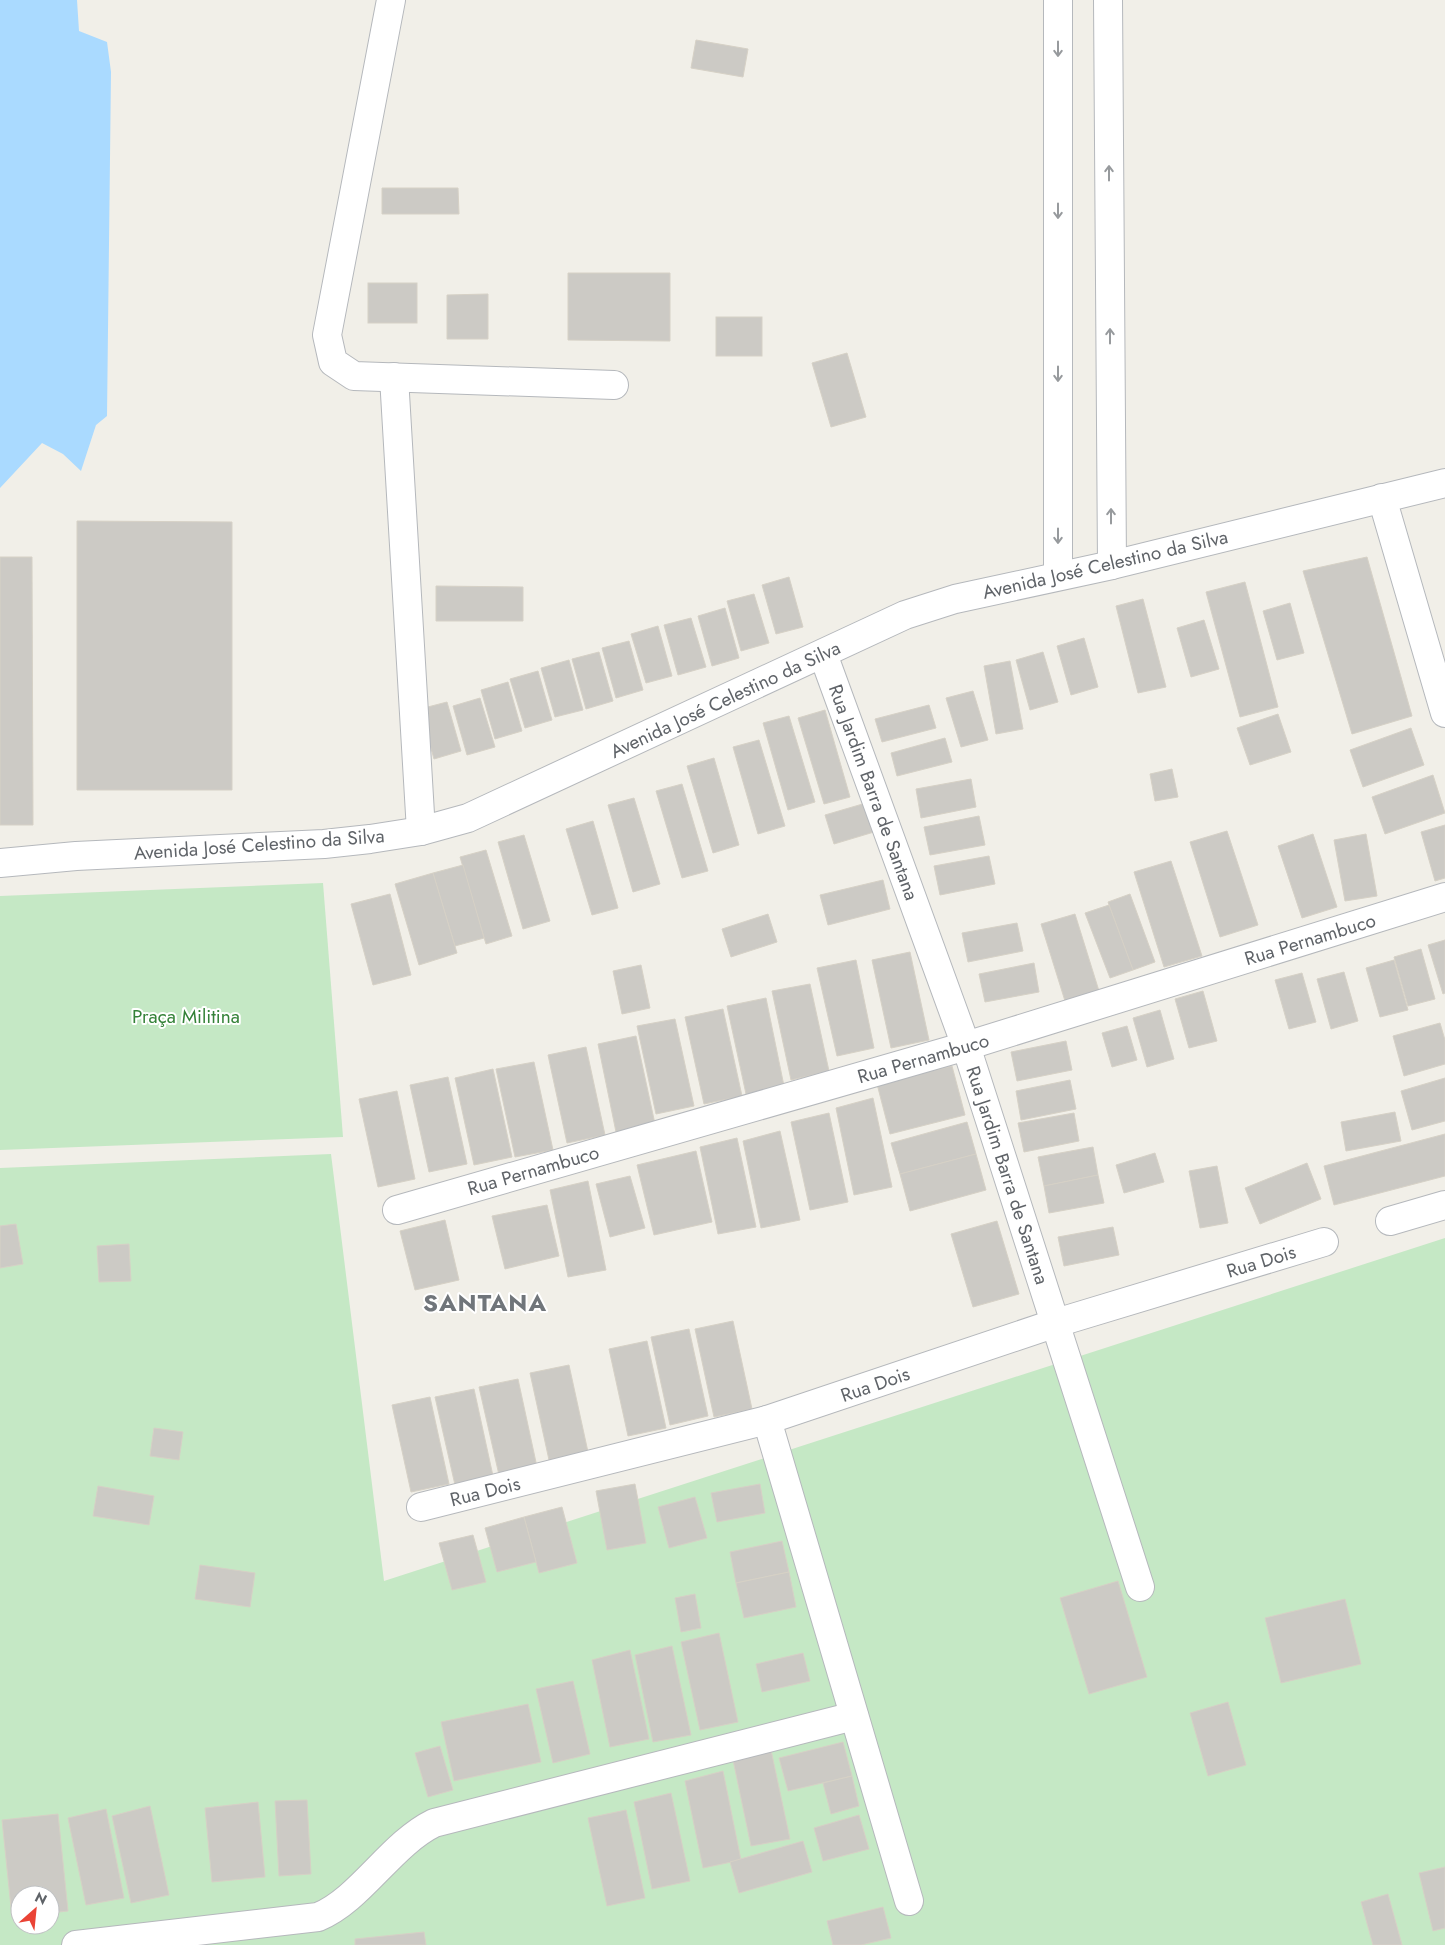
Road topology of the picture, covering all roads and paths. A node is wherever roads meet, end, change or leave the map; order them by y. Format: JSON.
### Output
{"nodes":[{"id":1,"x":391,"y":0,"type":"edge"},
{"id":2,"x":1058,"y":0,"type":"edge"},
{"id":3,"x":1108,"y":0,"type":"edge"},
{"id":4,"x":394,"y":377,"type":"junction"},
{"id":5,"x":614,"y":386,"type":"dead end"},
{"id":6,"x":1445,"y":483,"type":"edge"},
{"id":7,"x":1382,"y":498,"type":"junction"},
{"id":8,"x":1112,"y":565,"type":"junction"},
{"id":9,"x":1058,"y":575,"type":"junction"},
{"id":10,"x":823,"y":654,"type":"junction"},
{"id":11,"x":1445,"y":713,"type":"edge"},
{"id":12,"x":421,"y":831,"type":"junction"},
{"id":13,"x":0,"y":863,"type":"edge"},
{"id":14,"x":1445,"y":897,"type":"edge"},
{"id":15,"x":966,"y":1046,"type":"junction"},
{"id":16,"x":1445,"y":1205,"type":"edge"},
{"id":17,"x":397,"y":1210,"type":"dead end"},
{"id":18,"x":1390,"y":1221,"type":"dead end"},
{"id":19,"x":1324,"y":1242,"type":"dead end"},
{"id":20,"x":1056,"y":1323,"type":"junction"},
{"id":21,"x":768,"y":1420,"type":"junction"},
{"id":22,"x":421,"y":1507,"type":"dead end"},
{"id":23,"x":1140,"y":1587,"type":"dead end"},
{"id":24,"x":854,"y":1716,"type":"junction"},
{"id":25,"x":909,"y":1901,"type":"dead end"},
{"id":26,"x":76,"y":1945,"type":"edge"}],
"edges":[{"from":1,"to":4,"type":"street"},
{"from":2,"to":9,"type":"street","one_way":true},
{"from":8,"to":3,"type":"street","one_way":true},
{"from":4,"to":5,"type":"street"},
{"from":4,"to":12,"type":"street"},
{"from":6,"to":7,"type":"street","name":"Avenida José Celestino da Silva"},
{"from":7,"to":8,"type":"street","name":"Avenida José Celestino da Silva"},
{"from":7,"to":11,"type":"street"},
{"from":8,"to":9,"type":"street","name":"Avenida José Celestino da Silva"},
{"from":9,"to":10,"type":"street","name":"Avenida José Celestino da Silva"},
{"from":10,"to":12,"type":"street","name":"Avenida José Celestino da Silva"},
{"from":10,"to":15,"type":"street","name":"Rua Jardim Barra de Santana"},
{"from":12,"to":13,"type":"street","name":"Avenida José Celestino da Silva"},
{"from":14,"to":15,"type":"street","name":"Rua Pernambuco"},
{"from":15,"to":17,"type":"street","name":"Rua Pernambuco"},
{"from":15,"to":20,"type":"street","name":"Rua Jardim Barra de Santana"},
{"from":16,"to":18,"type":"street"},
{"from":19,"to":20,"type":"street","name":"Rua Dois"},
{"from":20,"to":21,"type":"street","name":"Rua Dois"},
{"from":20,"to":23,"type":"street","name":"Rua Jardim Barra de Santana"},
{"from":21,"to":22,"type":"street","name":"Rua Dois"},
{"from":21,"to":24,"type":"street"},
{"from":24,"to":25,"type":"street"},
{"from":24,"to":26,"type":"street"}]}
